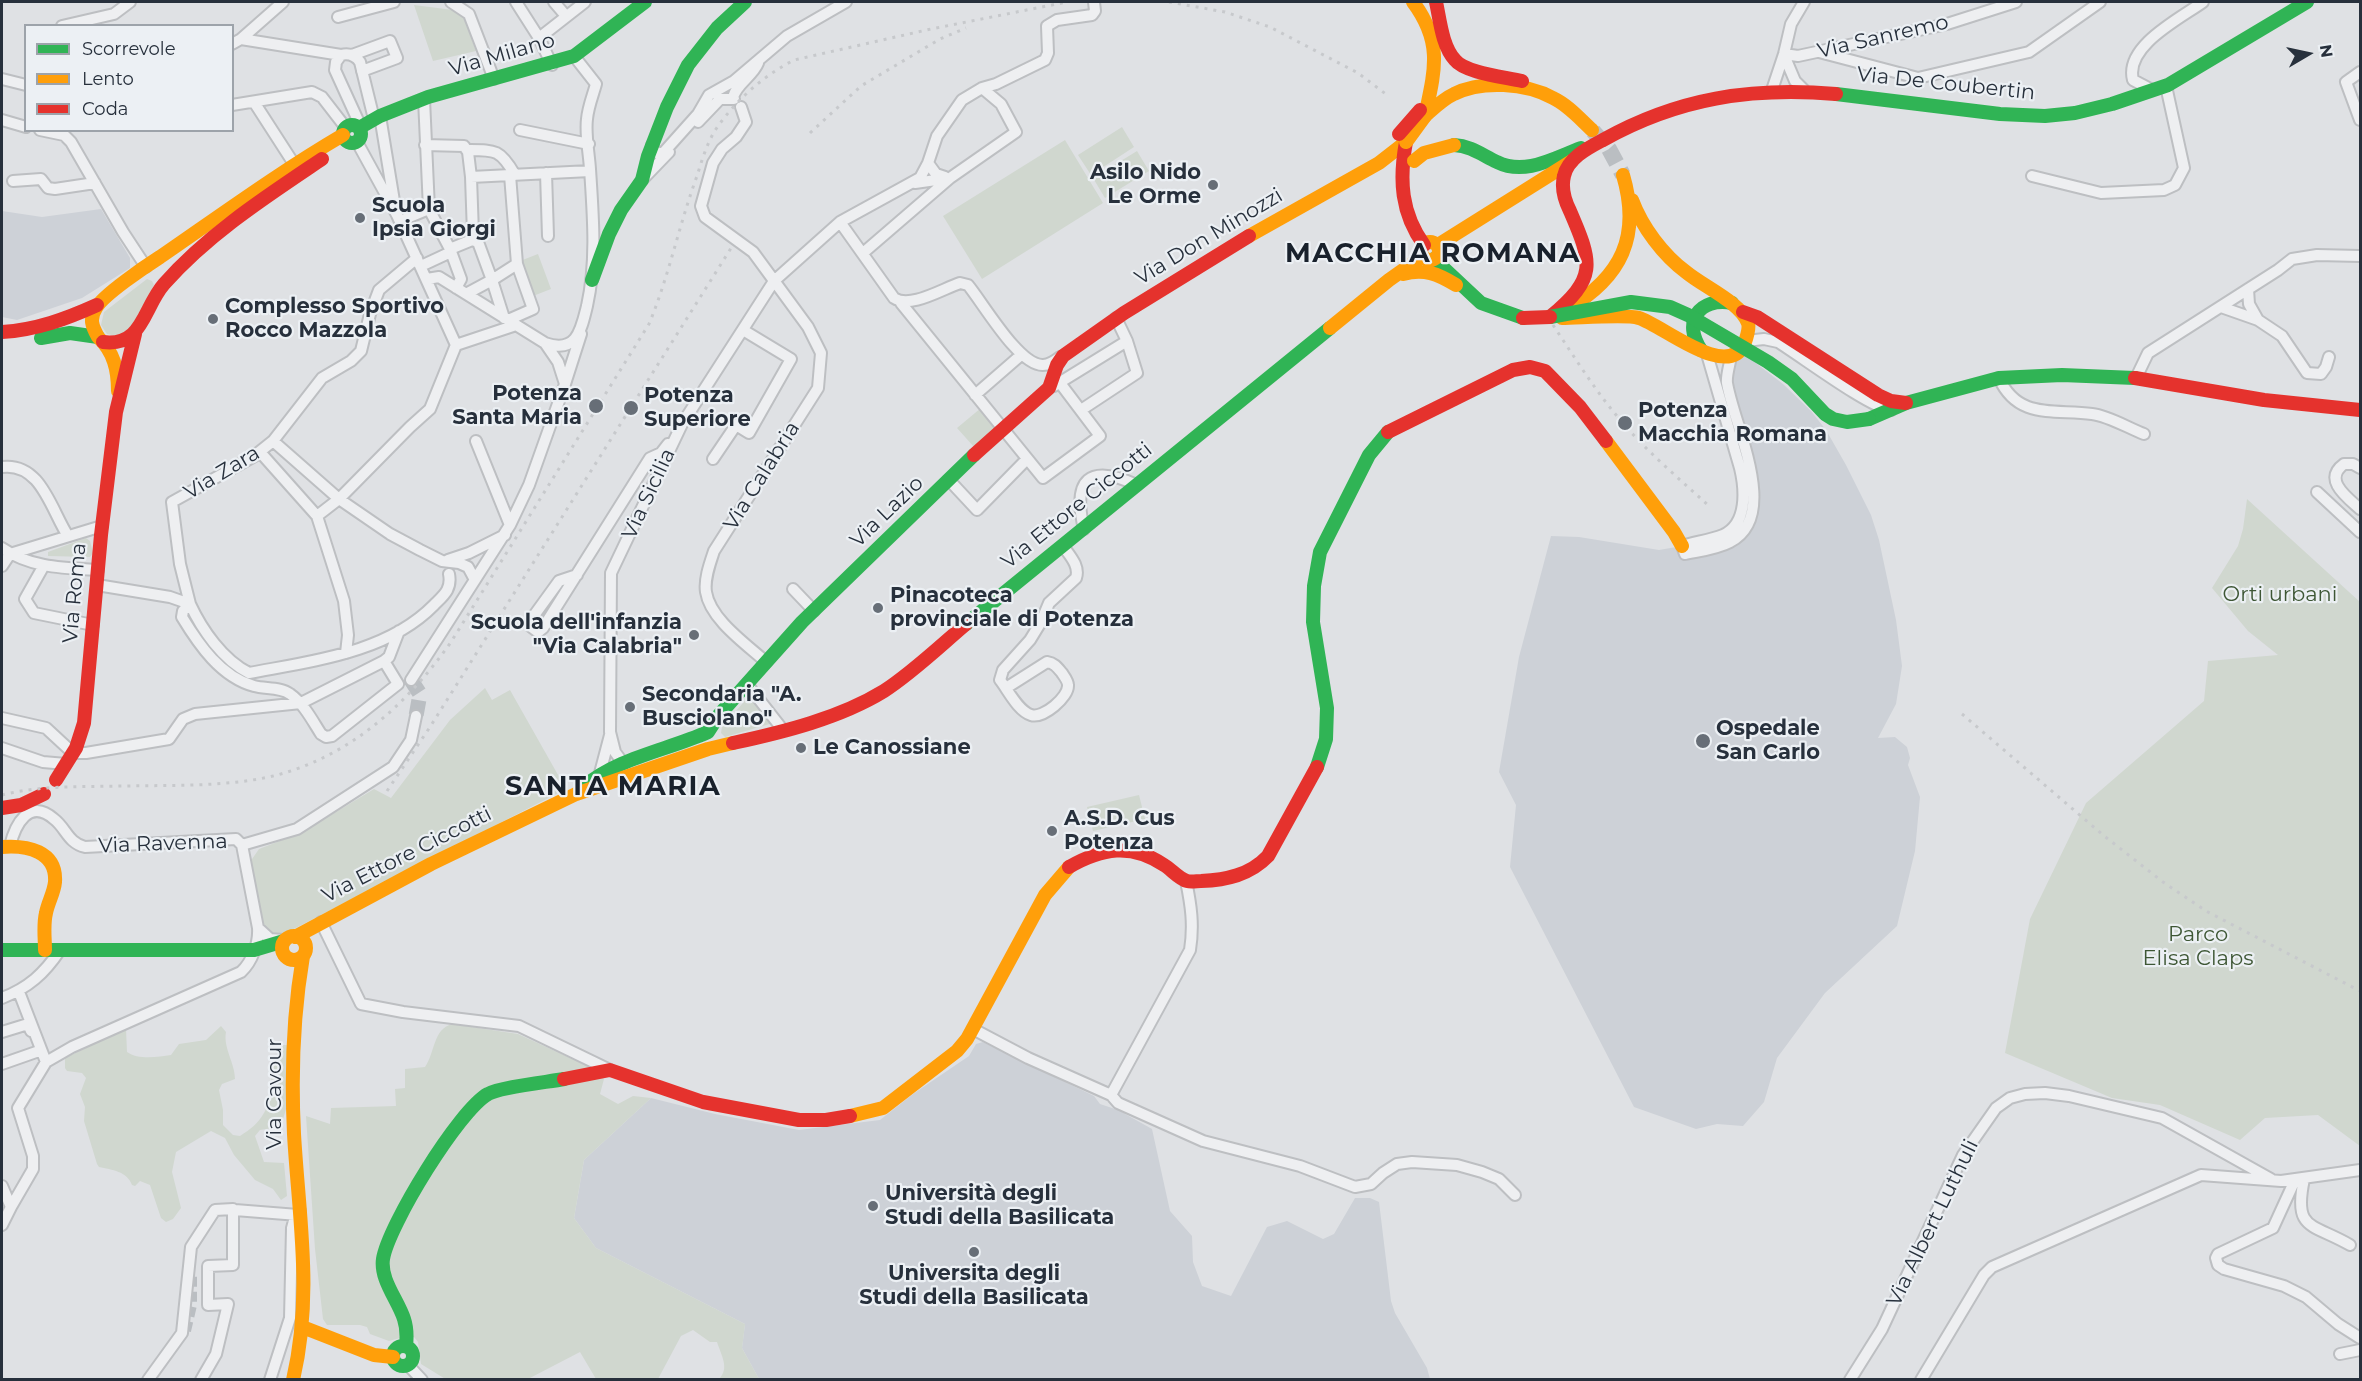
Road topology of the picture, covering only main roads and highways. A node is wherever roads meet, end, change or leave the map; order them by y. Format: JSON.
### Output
{"nodes":[{"id":1,"x":645,"y":2,"type":"edge"},
{"id":2,"x":745,"y":2,"type":"edge"},
{"id":3,"x":1413,"y":2,"type":"edge"},
{"id":4,"x":1436,"y":2,"type":"edge"},
{"id":5,"x":2307,"y":2,"type":"edge"},
{"id":6,"x":1552,"y":97,"type":"junction"},
{"id":7,"x":1423,"y":113,"type":"junction"},
{"id":8,"x":1592,"y":130,"type":"tunnel mouth"},
{"id":9,"x":352,"y":134,"type":"junction"},
{"id":10,"x":1403,"y":138,"type":"junction"},
{"id":11,"x":1605,"y":139,"type":"junction"},
{"id":12,"x":1572,"y":161,"type":"junction"},
{"id":13,"x":1623,"y":175,"type":"tunnel mouth"},
{"id":14,"x":1401,"y":177,"type":"junction"},
{"id":15,"x":1629,"y":188,"type":"junction"},
{"id":16,"x":1430,"y":251,"type":"junction"},
{"id":17,"x":148,"y":266,"type":"junction"},
{"id":18,"x":592,"y":280,"type":"road end"},
{"id":19,"x":1389,"y":280,"type":"junction"},
{"id":20,"x":161,"y":287,"type":"junction"},
{"id":21,"x":1469,"y":293,"type":"junction"},
{"id":22,"x":97,"y":305,"type":"junction"},
{"id":23,"x":1740,"y":308,"type":"junction"},
{"id":24,"x":1550,"y":317,"type":"junction"},
{"id":25,"x":2,"y":332,"type":"edge"},
{"id":26,"x":135,"y":334,"type":"junction"},
{"id":27,"x":100,"y":340,"type":"junction"},
{"id":28,"x":2,"y":343,"type":"edge"},
{"id":29,"x":1704,"y":352,"type":"junction"},
{"id":30,"x":1063,"y":356,"type":"joint"},
{"id":31,"x":118,"y":403,"type":"junction"},
{"id":32,"x":1906,"y":404,"type":"junction"},
{"id":33,"x":2361,"y":410,"type":"edge"},
{"id":34,"x":1683,"y":550,"type":"road end"},
{"id":35,"x":709,"y":740,"type":"junction"},
{"id":36,"x":56,"y":780,"type":"dead end"},
{"id":37,"x":44,"y":794,"type":"dead end"},
{"id":38,"x":576,"y":794,"type":"junction"},
{"id":39,"x":2,"y":808,"type":"edge"},
{"id":40,"x":6,"y":847,"type":"edge"},
{"id":41,"x":293,"y":948,"type":"junction"},
{"id":42,"x":2,"y":950,"type":"edge"},
{"id":43,"x":45,"y":950,"type":"junction"},
{"id":44,"x":305,"y":1328,"type":"junction"},
{"id":45,"x":406,"y":1346,"type":"junction"},
{"id":46,"x":393,"y":1358,"type":"junction"},
{"id":47,"x":293,"y":1380,"type":"edge"}],
"edges":[{"from":1,"to":9,"type":"main road","name":"Via Milano"},
{"from":2,"to":18,"type":"main road"},
{"from":3,"to":7,"type":"main road"},
{"from":4,"to":6,"type":"main road"},
{"from":5,"to":11,"type":"main road","name":"Via De Coubertin"},
{"from":6,"to":7,"type":"main road"},
{"from":6,"to":8,"type":"main road"},
{"from":7,"to":10,"type":"main road","bridge":true},
{"from":9,"to":17,"type":"main road"},
{"from":9,"to":20,"type":"main road","name":"Via Roma"},
{"from":10,"to":14,"type":"main road"},
{"from":10,"to":30,"type":"main road","name":"Via Don Minozzi"},
{"from":11,"to":12,"type":"main road","name":"Via Ettore Ciccotti"},
{"from":11,"to":14,"type":"main road","bridge":true},
{"from":12,"to":16,"type":"main road","name":"Via Ettore Ciccotti"},
{"from":12,"to":24,"type":"main road"},
{"from":13,"to":15,"type":"main road"},
{"from":14,"to":16,"type":"main road"},
{"from":15,"to":23,"type":"main road"},
{"from":15,"to":24,"type":"main road","bridge":true},
{"from":16,"to":19,"type":"main road","name":"Via Ettore Ciccotti"},
{"from":16,"to":21,"type":"main road"},
{"from":17,"to":20,"type":"main road"},
{"from":17,"to":22,"type":"main road"},
{"from":19,"to":21,"type":"main road"},
{"from":19,"to":35,"type":"main road","name":"Via Ettore Ciccotti"},
{"from":20,"to":26,"type":"main road","name":"Via Roma"},
{"from":21,"to":24,"type":"main road","bridge":true},
{"from":22,"to":25,"type":"main road"},
{"from":22,"to":27,"type":"main road","name":"Via Roma"},
{"from":23,"to":29,"type":"main road"},
{"from":23,"to":29,"type":"main road"},
{"from":23,"to":32,"type":"main road"},
{"from":24,"to":29,"type":"main road","bridge":true},
{"from":24,"to":32,"type":"main road","bridge":true},
{"from":26,"to":27,"type":"main road"},
{"from":26,"to":31,"type":"main road","name":"Via Roma"},
{"from":27,"to":28,"type":"main road"},
{"from":27,"to":31,"type":"main road","name":"Via Roma"},
{"from":30,"to":35,"type":"main road","name":"Via Lazio"},
{"from":31,"to":36,"type":"main road","name":"Via Roma"},
{"from":32,"to":33,"type":"main road"},
{"from":34,"to":45,"type":"main road"},
{"from":35,"to":38,"type":"main road","name":"Via Ettore Ciccotti"},
{"from":35,"to":38,"type":"main road","name":"Via Ettore Ciccotti"},
{"from":37,"to":39,"type":"main road"},
{"from":38,"to":41,"type":"main road","name":"Via Ettore Ciccotti"},
{"from":40,"to":43,"type":"main road"},
{"from":41,"to":43,"type":"main road","name":"Via Ettore Ciccotti"},
{"from":41,"to":44,"type":"main road","name":"Via Cavour"},
{"from":42,"to":43,"type":"main road","name":"Via Ettore Ciccotti"},
{"from":44,"to":46,"type":"main road"},
{"from":44,"to":47,"type":"main road","name":"Via Cavour"},
{"from":45,"to":46,"type":"main road"},
{"from":45,"to":46,"type":"main road"}]}
